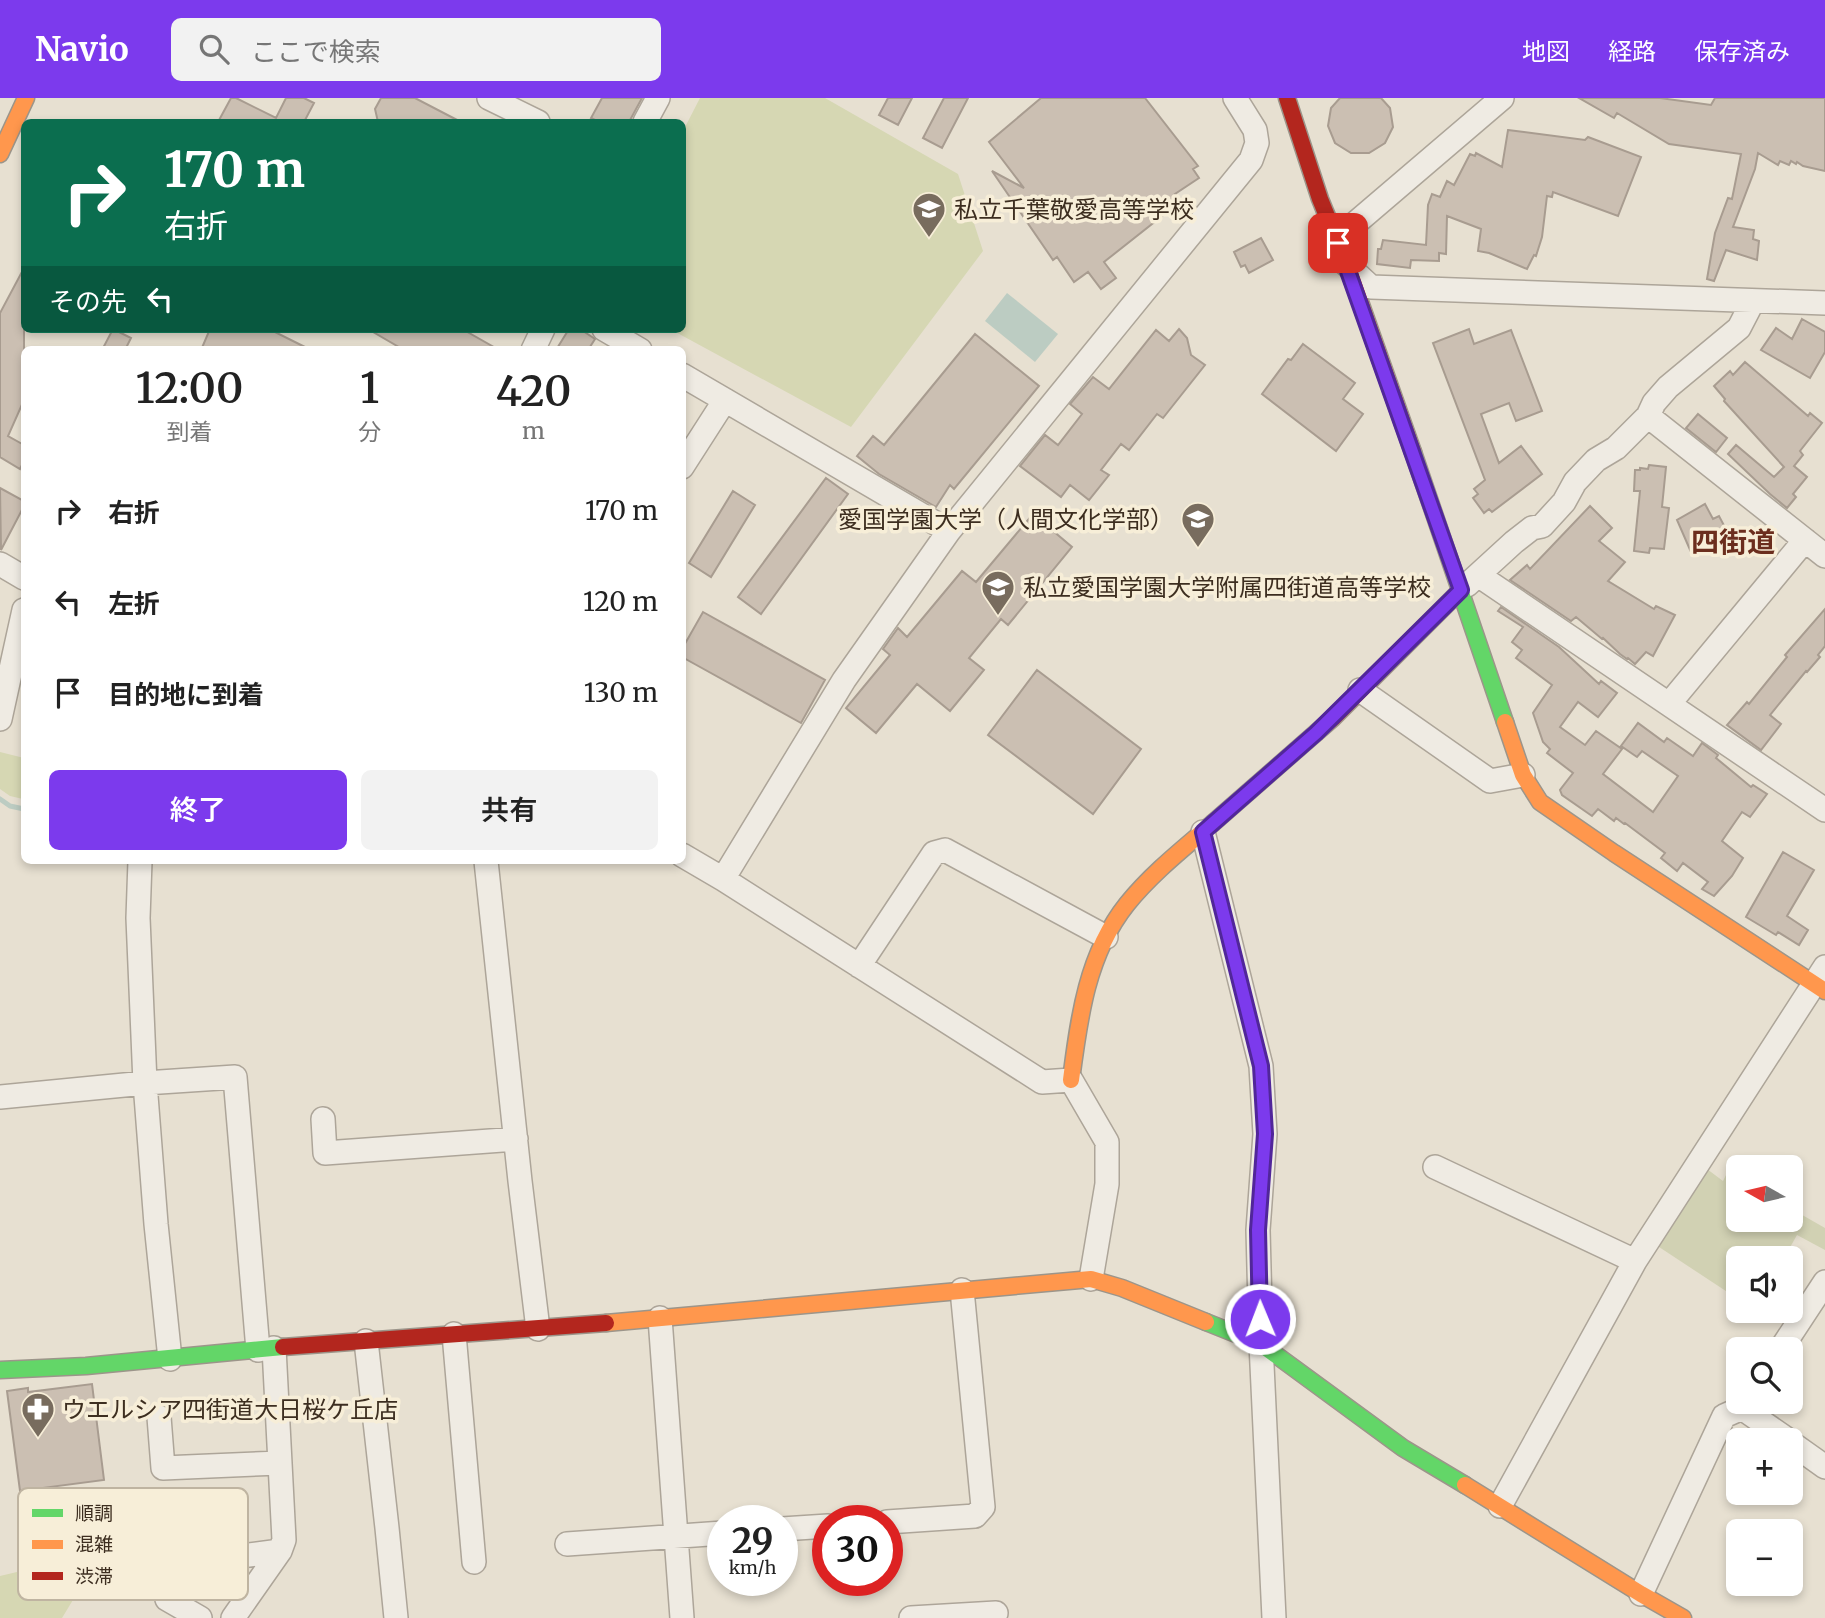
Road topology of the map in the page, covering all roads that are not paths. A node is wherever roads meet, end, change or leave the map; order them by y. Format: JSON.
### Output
{"nodes":[{"id":1,"x":26,"y":98,"type":"edge"},
{"id":2,"x":489,"y":98,"type":"edge"},
{"id":3,"x":658,"y":98,"type":"edge"},
{"id":4,"x":1237,"y":98,"type":"edge"},
{"id":5,"x":1287,"y":98,"type":"edge"},
{"id":6,"x":1502,"y":98,"type":"edge"},
{"id":7,"x":532,"y":119,"type":"edge"},
{"id":8,"x":647,"y":119,"type":"edge"},
{"id":9,"x":0,"y":154,"type":"edge"},
{"id":10,"x":1347,"y":265,"type":"junction"},
{"id":11,"x":1753,"y":301,"type":"junction"},
{"id":12,"x":1825,"y":303,"type":"edge"},
{"id":13,"x":611,"y":333,"type":"edge"},
{"id":14,"x":633,"y":346,"type":"edge"},
{"id":15,"x":686,"y":377,"type":"edge"},
{"id":16,"x":725,"y":400,"type":"junction"},
{"id":17,"x":1648,"y":416,"type":"junction"},
{"id":18,"x":686,"y":461,"type":"edge"},
{"id":19,"x":949,"y":531,"type":"junction"},
{"id":20,"x":1805,"y":540,"type":"junction"},
{"id":21,"x":1825,"y":556,"type":"edge"},
{"id":22,"x":0,"y":564,"type":"edge"},
{"id":23,"x":21,"y":576,"type":"edge"},
{"id":24,"x":1470,"y":583,"type":"junction"},
{"id":25,"x":21,"y":624,"type":"edge"},
{"id":26,"x":1360,"y":690,"type":"junction"},
{"id":27,"x":1669,"y":704,"type":"junction"},
{"id":28,"x":0,"y":719,"type":"edge"},
{"id":29,"x":1523,"y":775,"type":"junction"},
{"id":30,"x":1825,"y":810,"type":"edge"},
{"id":31,"x":1203,"y":832,"type":"junction"},
{"id":32,"x":686,"y":857,"type":"edge"},
{"id":33,"x":140,"y":864,"type":"edge"},
{"id":34,"x":486,"y":864,"type":"edge"},
{"id":35,"x":723,"y":879,"type":"junction"},
{"id":36,"x":1106,"y":937,"type":"junction"},
{"id":37,"x":859,"y":966,"type":"junction"},
{"id":38,"x":1822,"y":981,"type":"edge"},
{"id":39,"x":1072,"y":1080,"type":"junction"},
{"id":40,"x":145,"y":1083,"type":"junction"},
{"id":41,"x":0,"y":1097,"type":"edge"},
{"id":42,"x":323,"y":1119,"type":"dead end"},
{"id":43,"x":516,"y":1139,"type":"junction"},
{"id":44,"x":1435,"y":1167,"type":"dead end"},
{"id":45,"x":1635,"y":1261,"type":"junction"},
{"id":46,"x":1091,"y":1279,"type":"junction"},
{"id":47,"x":1825,"y":1282,"type":"edge"},
{"id":48,"x":962,"y":1290,"type":"junction"},
{"id":49,"x":660,"y":1318,"type":"junction"},
{"id":50,"x":538,"y":1329,"type":"junction"},
{"id":51,"x":454,"y":1334,"type":"junction"},
{"id":52,"x":1789,"y":1337,"type":"edge"},
{"id":53,"x":366,"y":1341,"type":"junction"},
{"id":54,"x":1261,"y":1344,"type":"junction"},
{"id":55,"x":266,"y":1349,"type":"junction"},
{"id":56,"x":170,"y":1359,"type":"junction"},
{"id":57,"x":0,"y":1370,"type":"edge"},
{"id":58,"x":1728,"y":1414,"type":"edge"},
{"id":59,"x":1755,"y":1414,"type":"edge"},
{"id":60,"x":159,"y":1417,"type":"dead end"},
{"id":61,"x":1773,"y":1428,"type":"edge"},
{"id":62,"x":1803,"y":1449,"type":"edge"},
{"id":63,"x":1823,"y":1460,"type":"edge"},
{"id":64,"x":280,"y":1463,"type":"junction"},
{"id":65,"x":1500,"y":1506,"type":"junction"},
{"id":66,"x":903,"y":1521,"type":"edge"},
{"id":67,"x":707,"y":1534,"type":"edge"},
{"id":68,"x":675,"y":1537,"type":"junction"},
{"id":69,"x":567,"y":1544,"type":"dead end"},
{"id":70,"x":280,"y":1551,"type":"junction"},
{"id":71,"x":248,"y":1555,"type":"edge"},
{"id":72,"x":474,"y":1562,"type":"dead end"},
{"id":73,"x":248,"y":1597,"type":"edge"},
{"id":74,"x":169,"y":1600,"type":"edge"},
{"id":75,"x":246,"y":1600,"type":"edge"},
{"id":76,"x":1651,"y":1605,"type":"edge"},
{"id":77,"x":996,"y":1613,"type":"dead end"},
{"id":78,"x":201,"y":1618,"type":"edge"},
{"id":79,"x":233,"y":1618,"type":"edge"},
{"id":80,"x":396,"y":1618,"type":"edge"},
{"id":81,"x":682,"y":1618,"type":"edge"},
{"id":82,"x":911,"y":1618,"type":"edge"},
{"id":83,"x":1274,"y":1618,"type":"edge"},
{"id":84,"x":1683,"y":1618,"type":"edge"}],
"edges":[{"from":1,"to":9,"type":"street"},
{"from":2,"to":7,"type":"street"},
{"from":3,"to":8,"type":"street"},
{"from":4,"to":19,"type":"street"},
{"from":5,"to":10,"type":"street"},
{"from":6,"to":10,"type":"street"},
{"from":10,"to":11,"type":"street"},
{"from":10,"to":24,"type":"street"},
{"from":11,"to":12,"type":"street"},
{"from":11,"to":17,"type":"street"},
{"from":13,"to":14,"type":"street"},
{"from":15,"to":16,"type":"street"},
{"from":16,"to":18,"type":"street"},
{"from":16,"to":19,"type":"street"},
{"from":17,"to":20,"type":"street"},
{"from":17,"to":24,"type":"street"},
{"from":19,"to":35,"type":"street"},
{"from":20,"to":21,"type":"street"},
{"from":20,"to":27,"type":"street"},
{"from":22,"to":23,"type":"street"},
{"from":24,"to":26,"type":"street"},
{"from":24,"to":27,"type":"street"},
{"from":24,"to":29,"type":"street"},
{"from":25,"to":28,"type":"street"},
{"from":26,"to":29,"type":"street"},
{"from":26,"to":31,"type":"street"},
{"from":27,"to":30,"type":"street"},
{"from":29,"to":38,"type":"street"},
{"from":31,"to":36,"type":"street"},
{"from":31,"to":54,"type":"street"},
{"from":32,"to":35,"type":"street"},
{"from":33,"to":40,"type":"street"},
{"from":34,"to":43,"type":"street"},
{"from":35,"to":37,"type":"street"},
{"from":36,"to":37,"type":"street"},
{"from":36,"to":39,"type":"street"},
{"from":37,"to":39,"type":"street"},
{"from":38,"to":45,"type":"street"},
{"from":39,"to":46,"type":"street"},
{"from":40,"to":41,"type":"street"},
{"from":40,"to":55,"type":"street"},
{"from":40,"to":56,"type":"street"},
{"from":42,"to":43,"type":"street"},
{"from":43,"to":50,"type":"street"},
{"from":44,"to":45,"type":"street"},
{"from":45,"to":65,"type":"street"},
{"from":46,"to":48,"type":"street"},
{"from":46,"to":54,"type":"street"},
{"from":47,"to":52,"type":"street"},
{"from":48,"to":49,"type":"street"},
{"from":48,"to":66,"type":"street"},
{"from":49,"to":50,"type":"street"},
{"from":49,"to":68,"type":"street"},
{"from":50,"to":51,"type":"street"},
{"from":51,"to":53,"type":"street"},
{"from":51,"to":72,"type":"street"},
{"from":53,"to":55,"type":"street"},
{"from":53,"to":80,"type":"street"},
{"from":54,"to":65,"type":"street"},
{"from":54,"to":83,"type":"street"},
{"from":55,"to":56,"type":"street"},
{"from":55,"to":64,"type":"street"},
{"from":56,"to":57,"type":"street"},
{"from":58,"to":76,"type":"street"},
{"from":59,"to":61,"type":"street"},
{"from":60,"to":64,"type":"street"},
{"from":62,"to":63,"type":"street"},
{"from":64,"to":70,"type":"street"},
{"from":65,"to":76,"type":"street"},
{"from":67,"to":68,"type":"street"},
{"from":68,"to":69,"type":"street"},
{"from":68,"to":81,"type":"street"},
{"from":70,"to":71,"type":"street"},
{"from":70,"to":73,"type":"street"},
{"from":74,"to":78,"type":"street"},
{"from":75,"to":79,"type":"street"},
{"from":76,"to":84,"type":"street"},
{"from":77,"to":82,"type":"street"}]}
